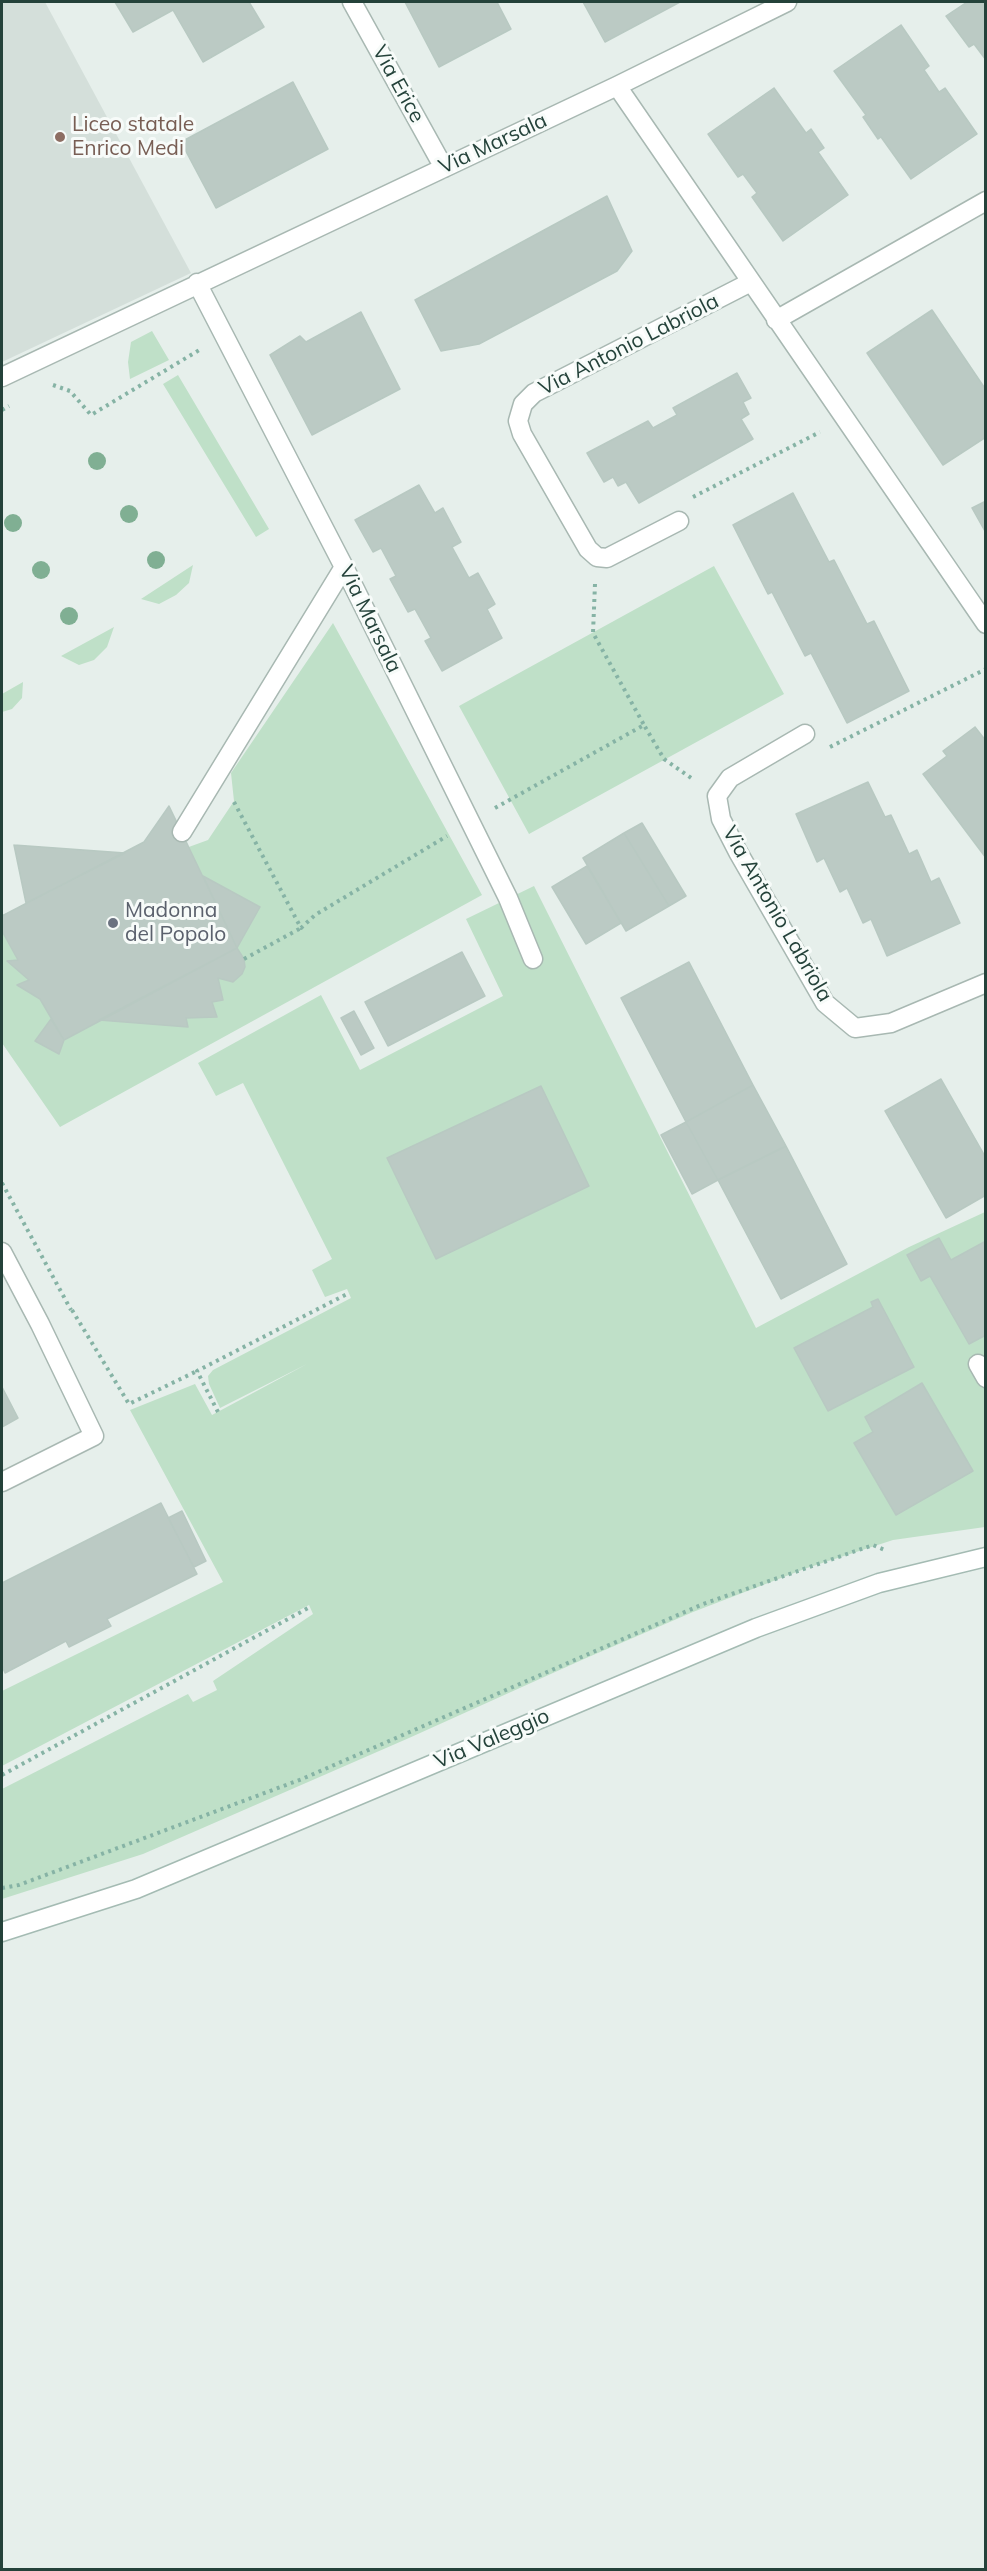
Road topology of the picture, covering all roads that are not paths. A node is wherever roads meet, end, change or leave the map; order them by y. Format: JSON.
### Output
{"nodes":[{"id":1,"x":352,"y":2,"type":"edge"},
{"id":2,"x":787,"y":2,"type":"edge"},
{"id":3,"x":617,"y":86,"type":"junction"},
{"id":4,"x":444,"y":168,"type":"junction"},
{"id":5,"x":986,"y":201,"type":"edge"},
{"id":6,"x":751,"y":282,"type":"junction"},
{"id":7,"x":197,"y":283,"type":"junction"},
{"id":8,"x":776,"y":320,"type":"junction"},
{"id":9,"x":2,"y":377,"type":"edge"},
{"id":10,"x":679,"y":521,"type":"road end"},
{"id":11,"x":344,"y":567,"type":"junction"},
{"id":12,"x":986,"y":624,"type":"edge"},
{"id":13,"x":805,"y":734,"type":"road end"},
{"id":14,"x":182,"y":832,"type":"dead end"},
{"id":15,"x":533,"y":959,"type":"dead end"},
{"id":16,"x":986,"y":983,"type":"edge"},
{"id":17,"x":2,"y":1252,"type":"edge"},
{"id":18,"x":2,"y":1482,"type":"edge"},
{"id":19,"x":986,"y":1557,"type":"edge"},
{"id":20,"x":2,"y":1932,"type":"edge"}],
"edges":[{"from":1,"to":4,"type":"street","name":"Via Erice"},
{"from":2,"to":3,"type":"street","name":"Via Marsala"},
{"from":3,"to":4,"type":"street","name":"Via Marsala"},
{"from":3,"to":6,"type":"street"},
{"from":4,"to":7,"type":"street","name":"Via Marsala"},
{"from":5,"to":8,"type":"street"},
{"from":6,"to":8,"type":"street"},
{"from":6,"to":10,"type":"street","name":"Via Antonio Labriola"},
{"from":7,"to":9,"type":"street","name":"Via Marsala"},
{"from":7,"to":11,"type":"street","name":"Via Marsala"},
{"from":8,"to":12,"type":"street"},
{"from":11,"to":14,"type":"street"},
{"from":11,"to":15,"type":"street","name":"Via Marsala"},
{"from":13,"to":16,"type":"street","name":"Via Antonio Labriola"},
{"from":17,"to":18,"type":"street"},
{"from":19,"to":20,"type":"street","name":"Via Valeggio"}]}
